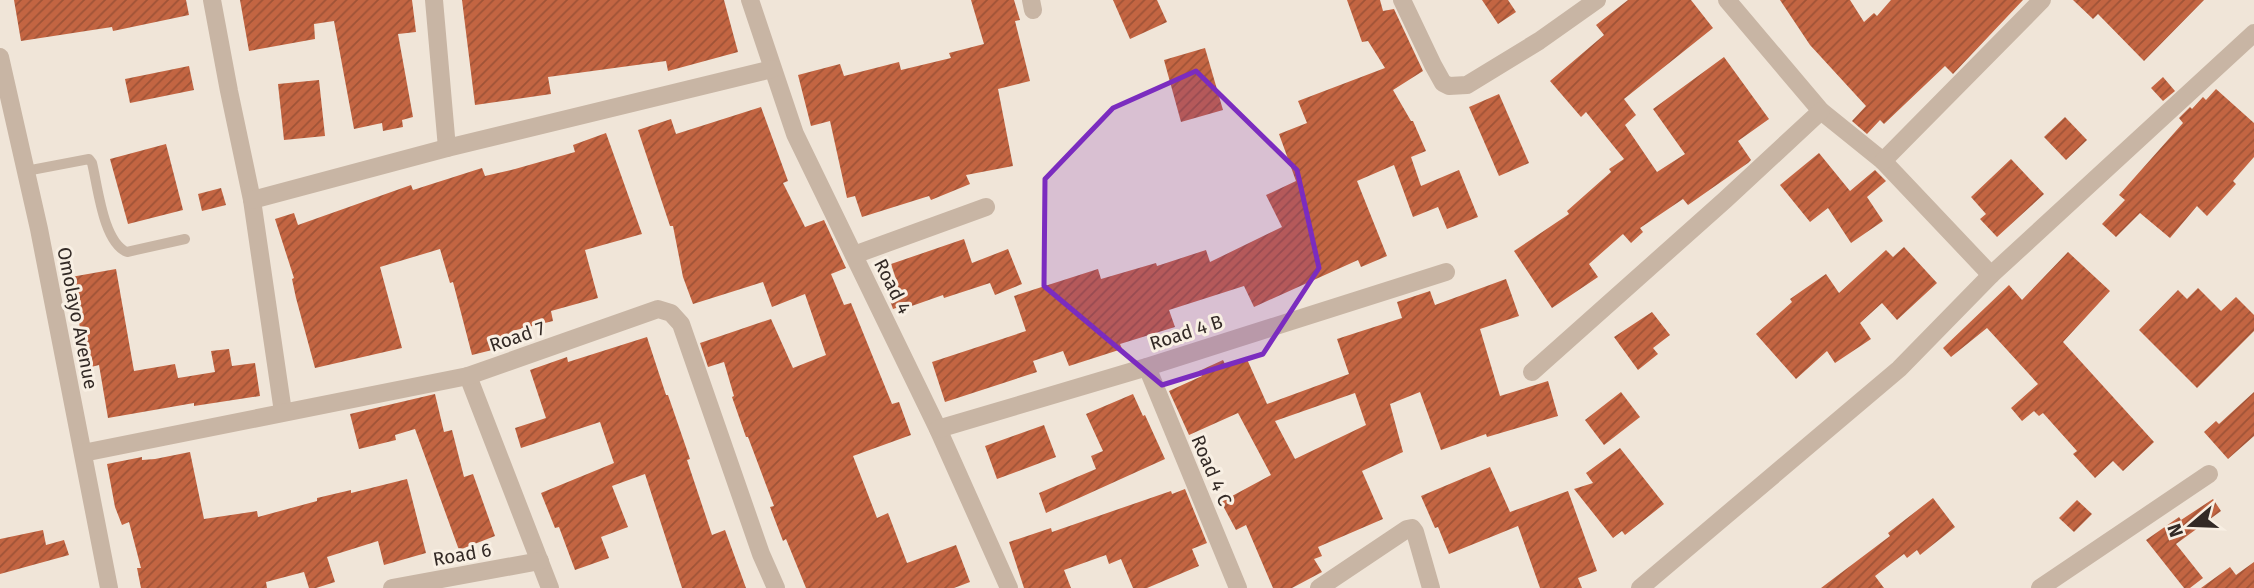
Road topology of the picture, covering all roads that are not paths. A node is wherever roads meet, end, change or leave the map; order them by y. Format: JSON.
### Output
{"nodes":[{"id":1,"x":212,"y":0,"type":"edge"},
{"id":2,"x":434,"y":0,"type":"edge"},
{"id":3,"x":750,"y":0,"type":"edge"},
{"id":4,"x":1402,"y":0,"type":"edge"},
{"id":5,"x":1597,"y":0,"type":"edge"},
{"id":6,"x":1727,"y":0,"type":"edge"},
{"id":7,"x":2035,"y":2,"type":"edge"},
{"id":8,"x":2254,"y":33,"type":"edge"},
{"id":9,"x":0,"y":57,"type":"edge"},
{"id":10,"x":772,"y":69,"type":"junction"},
{"id":11,"x":1821,"y":111,"type":"junction"},
{"id":12,"x":447,"y":148,"type":"junction"},
{"id":13,"x":1883,"y":160,"type":"junction"},
{"id":14,"x":26,"y":171,"type":"junction"},
{"id":15,"x":252,"y":200,"type":"junction"},
{"id":16,"x":986,"y":207,"type":"dead end"},
{"id":17,"x":185,"y":239,"type":"dead end"},
{"id":18,"x":854,"y":255,"type":"junction"},
{"id":19,"x":1446,"y":272,"type":"dead end"},
{"id":20,"x":1991,"y":275,"type":"junction"},
{"id":21,"x":1147,"y":367,"type":"junction"},
{"id":22,"x":1532,"y":372,"type":"dead end"},
{"id":23,"x":468,"y":376,"type":"junction"},
{"id":24,"x":283,"y":412,"type":"junction"},
{"id":25,"x":938,"y":429,"type":"junction"},
{"id":26,"x":83,"y":453,"type":"junction"},
{"id":27,"x":2209,"y":474,"type":"dead end"},
{"id":28,"x":540,"y":561,"type":"junction"},
{"id":29,"x":109,"y":588,"type":"edge"},
{"id":30,"x":392,"y":588,"type":"edge"},
{"id":31,"x":550,"y":588,"type":"edge"},
{"id":32,"x":776,"y":588,"type":"edge"},
{"id":33,"x":1009,"y":588,"type":"edge"},
{"id":34,"x":1238,"y":588,"type":"edge"},
{"id":35,"x":1319,"y":588,"type":"edge"},
{"id":36,"x":1431,"y":588,"type":"edge"},
{"id":37,"x":1640,"y":588,"type":"edge"},
{"id":38,"x":2040,"y":588,"type":"edge"}],
"edges":[{"from":1,"to":15,"type":"street"},
{"from":2,"to":12,"type":"street"},
{"from":3,"to":10,"type":"street","name":"Road 4"},
{"from":4,"to":5,"type":"street"},
{"from":6,"to":11,"type":"street"},
{"from":7,"to":13,"type":"street"},
{"from":8,"to":20,"type":"street"},
{"from":9,"to":14,"type":"street","name":"Omolayo Avenue"},
{"from":10,"to":12,"type":"street"},
{"from":10,"to":18,"type":"street","name":"Road 4"},
{"from":11,"to":13,"type":"street"},
{"from":11,"to":22,"type":"street"},
{"from":12,"to":15,"type":"street"},
{"from":13,"to":20,"type":"street"},
{"from":14,"to":17,"type":"lane"},
{"from":14,"to":26,"type":"street","name":"Omolayo Avenue"},
{"from":15,"to":24,"type":"street"},
{"from":16,"to":18,"type":"street"},
{"from":18,"to":25,"type":"street","name":"Road 4"},
{"from":19,"to":21,"type":"street","name":"Road 4 B"},
{"from":20,"to":37,"type":"street"},
{"from":21,"to":25,"type":"street","name":"Road 4 B"},
{"from":21,"to":34,"type":"street","name":"Road 4 C"},
{"from":23,"to":24,"type":"street","name":"Road 7"},
{"from":23,"to":28,"type":"street"},
{"from":23,"to":32,"type":"street","name":"Road 7"},
{"from":24,"to":26,"type":"street","name":"Road 7"},
{"from":25,"to":33,"type":"street","name":"Road 4"},
{"from":26,"to":29,"type":"street","name":"Omolayo Avenue"},
{"from":27,"to":38,"type":"street"},
{"from":28,"to":30,"type":"street","name":"Road 6"},
{"from":28,"to":31,"type":"street"},
{"from":35,"to":36,"type":"street"}]}
